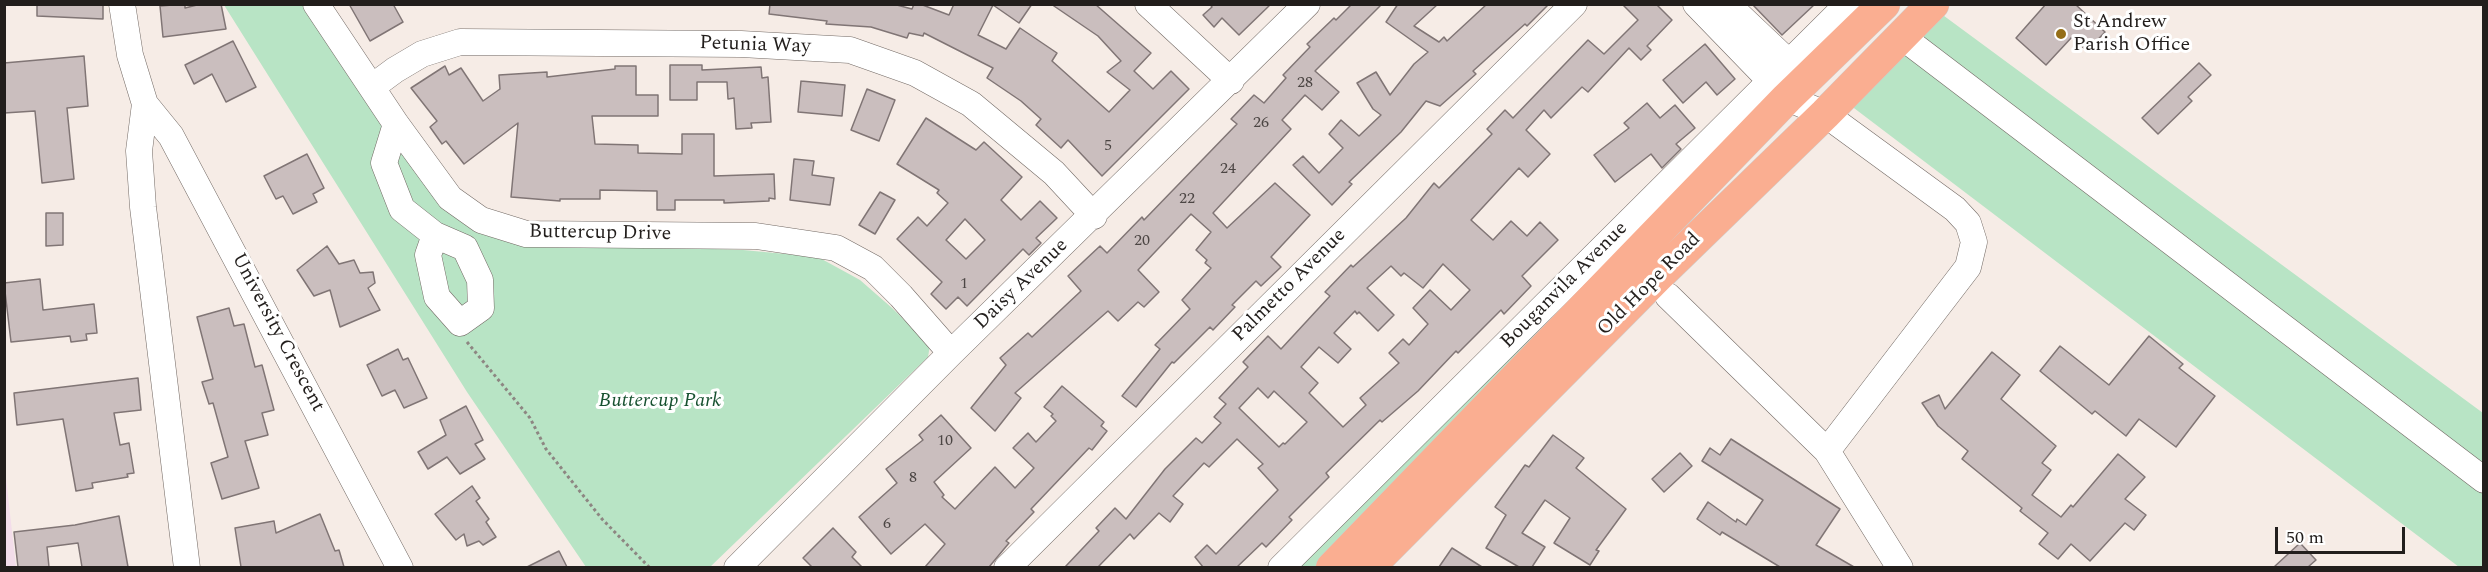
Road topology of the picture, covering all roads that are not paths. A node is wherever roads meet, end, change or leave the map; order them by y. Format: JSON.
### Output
{"nodes":[{"id":1,"x":122,"y":4,"type":"edge"},
{"id":2,"x":316,"y":4,"type":"edge"},
{"id":3,"x":1148,"y":4,"type":"edge"},
{"id":4,"x":1307,"y":4,"type":"edge"},
{"id":5,"x":1574,"y":4,"type":"edge"},
{"id":6,"x":1696,"y":4,"type":"edge"},
{"id":7,"x":1727,"y":4,"type":"edge"},
{"id":8,"x":1848,"y":4,"type":"edge"},
{"id":9,"x":1884,"y":4,"type":"edge"},
{"id":10,"x":1933,"y":4,"type":"edge"},
{"id":11,"x":1901,"y":36,"type":"junction"},
{"id":12,"x":1789,"y":80,"type":"junction"},
{"id":13,"x":1231,"y":81,"type":"junction"},
{"id":14,"x":372,"y":87,"type":"junction"},
{"id":15,"x":145,"y":104,"type":"junction"},
{"id":16,"x":1825,"y":114,"type":"junction"},
{"id":17,"x":396,"y":124,"type":"junction"},
{"id":18,"x":1094,"y":216,"type":"junction"},
{"id":19,"x":435,"y":235,"type":"junction"},
{"id":20,"x":1668,"y":296,"type":"dead end"},
{"id":21,"x":951,"y":354,"type":"junction"},
{"id":22,"x":1827,"y":451,"type":"junction"},
{"id":23,"x":2484,"y":480,"type":"edge"},
{"id":24,"x":187,"y":567,"type":"edge"},
{"id":25,"x":400,"y":567,"type":"edge"},
{"id":26,"x":737,"y":567,"type":"edge"},
{"id":27,"x":1006,"y":567,"type":"edge"},
{"id":28,"x":1281,"y":567,"type":"edge"},
{"id":29,"x":1332,"y":567,"type":"edge"},
{"id":30,"x":1368,"y":567,"type":"edge"},
{"id":31,"x":1900,"y":567,"type":"edge"}],
"edges":[{"from":1,"to":15,"type":"street","name":"University Crescent"},
{"from":2,"to":14,"type":"street","name":"Buttercup Drive"},
{"from":3,"to":13,"type":"street"},
{"from":4,"to":13,"type":"street","name":"Daisy Avenue"},
{"from":5,"to":27,"type":"street","name":"Palmetto Avenue"},
{"from":6,"to":12,"type":"street"},
{"from":7,"to":12,"type":"street"},
{"from":8,"to":12,"type":"street","name":"Bouganvila Avenue"},
{"from":9,"to":12,"type":"main road","name":"Old Hope Road"},
{"from":10,"to":11,"type":"main road","name":"Old Hope Road"},
{"from":11,"to":16,"type":"main road","name":"Old Hope Road"},
{"from":11,"to":23,"type":"street"},
{"from":12,"to":16,"type":"street"},
{"from":12,"to":28,"type":"street","name":"Bouganvila Avenue"},
{"from":12,"to":29,"type":"main road","name":"Old Hope Road"},
{"from":13,"to":18,"type":"street","name":"Daisy Avenue"},
{"from":14,"to":17,"type":"street","name":"Buttercup Drive"},
{"from":14,"to":18,"type":"street","name":"Petunia Way"},
{"from":15,"to":24,"type":"street","name":"University Crescent"},
{"from":15,"to":25,"type":"street","name":"University Crescent"},
{"from":16,"to":22,"type":"street"},
{"from":16,"to":30,"type":"main road","name":"Old Hope Road"},
{"from":17,"to":19,"type":"street"},
{"from":17,"to":21,"type":"street","name":"Buttercup Drive"},
{"from":18,"to":21,"type":"street","name":"Daisy Avenue"},
{"from":19,"to":19,"type":"street"},
{"from":20,"to":22,"type":"street"},
{"from":21,"to":26,"type":"street","name":"Daisy Avenue"},
{"from":22,"to":31,"type":"street"}]}
